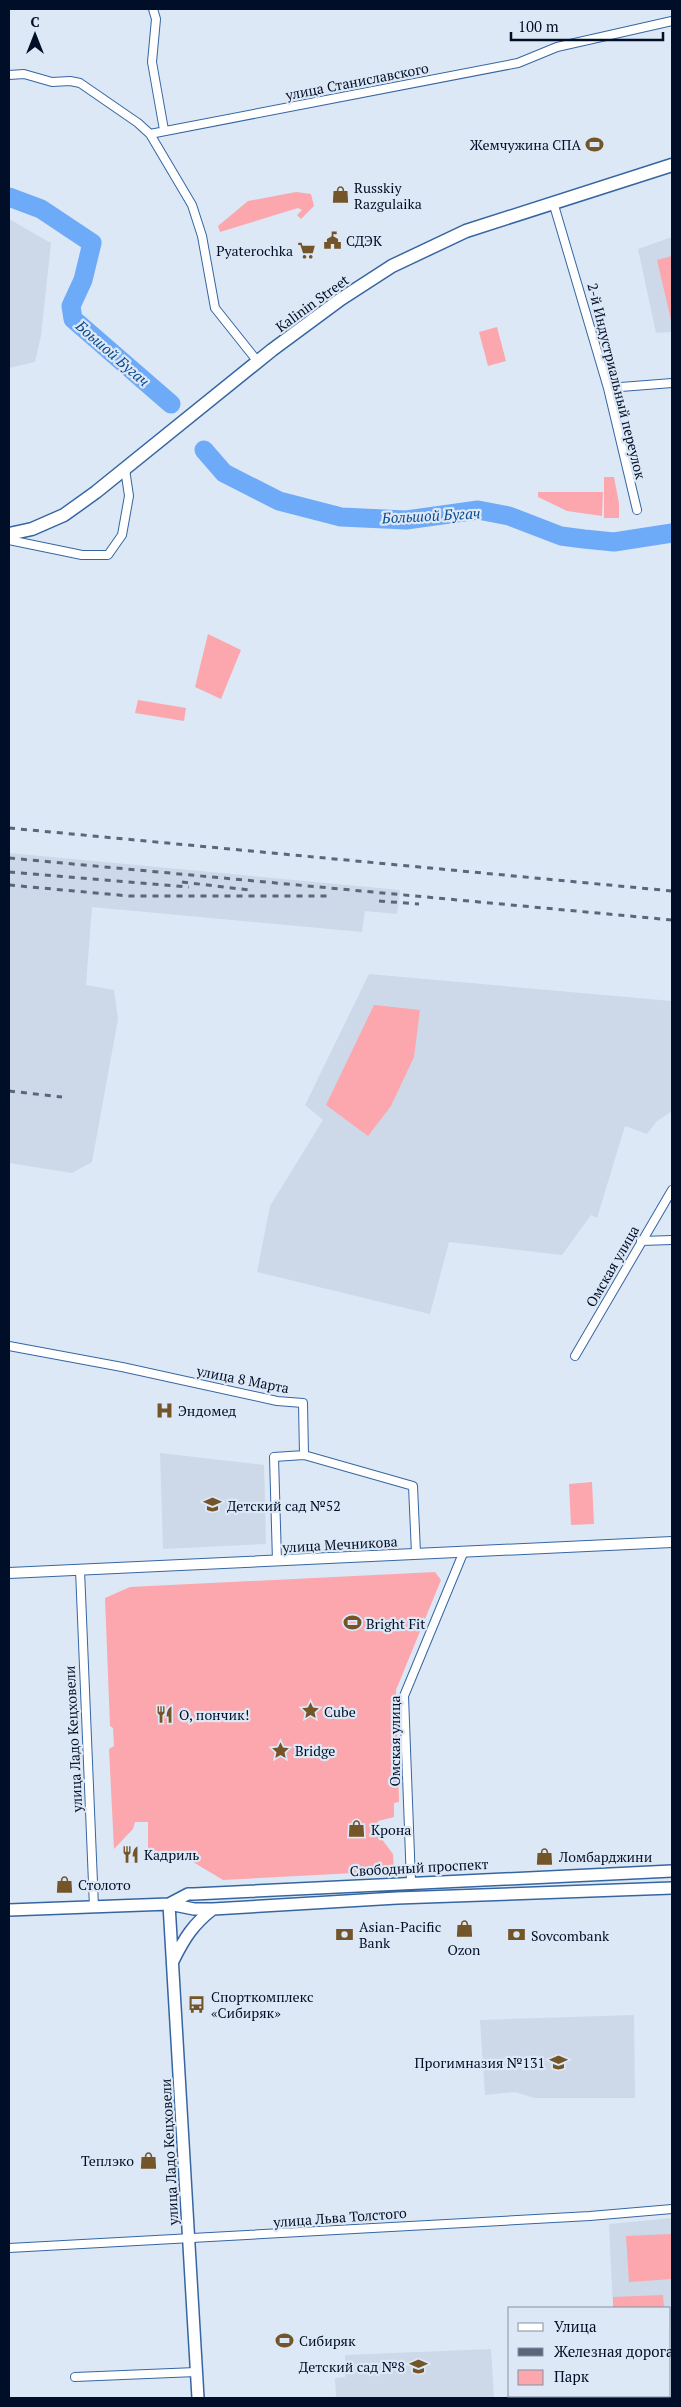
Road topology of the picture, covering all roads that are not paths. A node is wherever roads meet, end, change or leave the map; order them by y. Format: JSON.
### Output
{"nodes":[{"id":1,"x":153,"y":9,"type":"edge"},
{"id":2,"x":672,"y":21,"type":"edge"},
{"id":3,"x":9,"y":75,"type":"edge"},
{"id":4,"x":164,"y":130,"type":"junction"},
{"id":5,"x":150,"y":134,"type":"junction"},
{"id":6,"x":672,"y":165,"type":"edge"},
{"id":7,"x":553,"y":202,"type":"junction"},
{"id":8,"x":258,"y":362,"type":"junction"},
{"id":9,"x":672,"y":383,"type":"edge"},
{"id":10,"x":608,"y":388,"type":"junction"},
{"id":11,"x":125,"y":469,"type":"junction"},
{"id":12,"x":637,"y":510,"type":"dead end"},
{"id":13,"x":9,"y":534,"type":"edge"},
{"id":14,"x":9,"y":540,"type":"edge"},
{"id":15,"x":672,"y":1190,"type":"edge"},
{"id":16,"x":672,"y":1240,"type":"edge"},
{"id":17,"x":641,"y":1241,"type":"junction"},
{"id":18,"x":9,"y":1346,"type":"edge"},
{"id":19,"x":574,"y":1356,"type":"dead end"},
{"id":20,"x":304,"y":1455,"type":"junction"},
{"id":21,"x":672,"y":1542,"type":"edge"},
{"id":22,"x":464,"y":1551,"type":"junction"},
{"id":23,"x":416,"y":1553,"type":"junction"},
{"id":24,"x":277,"y":1561,"type":"junction"},
{"id":25,"x":80,"y":1570,"type":"junction"},
{"id":26,"x":9,"y":1573,"type":"edge"},
{"id":27,"x":672,"y":1870,"type":"edge"},
{"id":28,"x":411,"y":1882,"type":"junction"},
{"id":29,"x":672,"y":1888,"type":"edge"},
{"id":30,"x":411,"y":1898,"type":"junction"},
{"id":31,"x":169,"y":1904,"type":"junction"},
{"id":32,"x":94,"y":1907,"type":"junction"},
{"id":33,"x":213,"y":1909,"type":"junction"},
{"id":34,"x":9,"y":1910,"type":"edge"},
{"id":35,"x":173,"y":1962,"type":"junction"},
{"id":36,"x":672,"y":2209,"type":"edge"},
{"id":37,"x":189,"y":2239,"type":"junction"},
{"id":38,"x":9,"y":2248,"type":"edge"},
{"id":39,"x":196,"y":2372,"type":"junction"},
{"id":40,"x":75,"y":2377,"type":"dead end"},
{"id":41,"x":198,"y":2398,"type":"edge"}],
"edges":[{"from":1,"to":4,"type":"street"},
{"from":2,"to":4,"type":"street","name":"улица Станиславского"},
{"from":3,"to":5,"type":"street"},
{"from":4,"to":5,"type":"street","name":"улица Станиславского"},
{"from":5,"to":8,"type":"street"},
{"from":6,"to":7,"type":"main road","name":"Kalinin Street"},
{"from":7,"to":8,"type":"main road","name":"Kalinin Street"},
{"from":7,"to":10,"type":"street","name":"2-й Индустриальный переулок"},
{"from":8,"to":11,"type":"main road","name":"Kalinin Street"},
{"from":9,"to":10,"type":"street"},
{"from":10,"to":12,"type":"street","name":"2-й Индустриальный переулок"},
{"from":11,"to":13,"type":"main road","name":"Kalinin Street"},
{"from":11,"to":14,"type":"street"},
{"from":15,"to":17,"type":"street","name":"Омская улица"},
{"from":16,"to":17,"type":"street"},
{"from":17,"to":19,"type":"street","name":"Омская улица"},
{"from":18,"to":20,"type":"street","name":"улица 8 Марта"},
{"from":20,"to":23,"type":"street"},
{"from":20,"to":24,"type":"street"},
{"from":21,"to":22,"type":"street","name":"улица Мечникова"},
{"from":22,"to":23,"type":"street","name":"улица Мечникова"},
{"from":22,"to":28,"type":"street","name":"Омская улица"},
{"from":23,"to":24,"type":"street","name":"улица Мечникова"},
{"from":24,"to":25,"type":"street","name":"улица Мечникова"},
{"from":25,"to":26,"type":"street","name":"улица Мечникова"},
{"from":25,"to":32,"type":"street","name":"улица Ладо Кецховели"},
{"from":27,"to":28,"type":"main road","name":"Свободный проспект"},
{"from":28,"to":30,"type":"main road"},
{"from":28,"to":31,"type":"main road","name":"Свободный проспект"},
{"from":29,"to":30,"type":"main road","name":"Свободный проспект"},
{"from":30,"to":33,"type":"main road","name":"Свободный проспект"},
{"from":31,"to":32,"type":"main road","name":"Свободный проспект"},
{"from":31,"to":33,"type":"main road","name":"Свободный проспект"},
{"from":31,"to":35,"type":"main road","name":"улица Ладо Кецховели"},
{"from":32,"to":34,"type":"main road","name":"Свободный проспект"},
{"from":33,"to":35,"type":"main road"},
{"from":35,"to":37,"type":"main road","name":"улица Ладо Кецховели"},
{"from":36,"to":37,"type":"street","name":"улица Льва Толстого"},
{"from":37,"to":38,"type":"street","name":"улица Льва Толстого"},
{"from":37,"to":39,"type":"main road","name":"улица Ладо Кецховели"},
{"from":39,"to":40,"type":"street"},
{"from":39,"to":41,"type":"main road","name":"улица Ладо Кецховели"}]}
